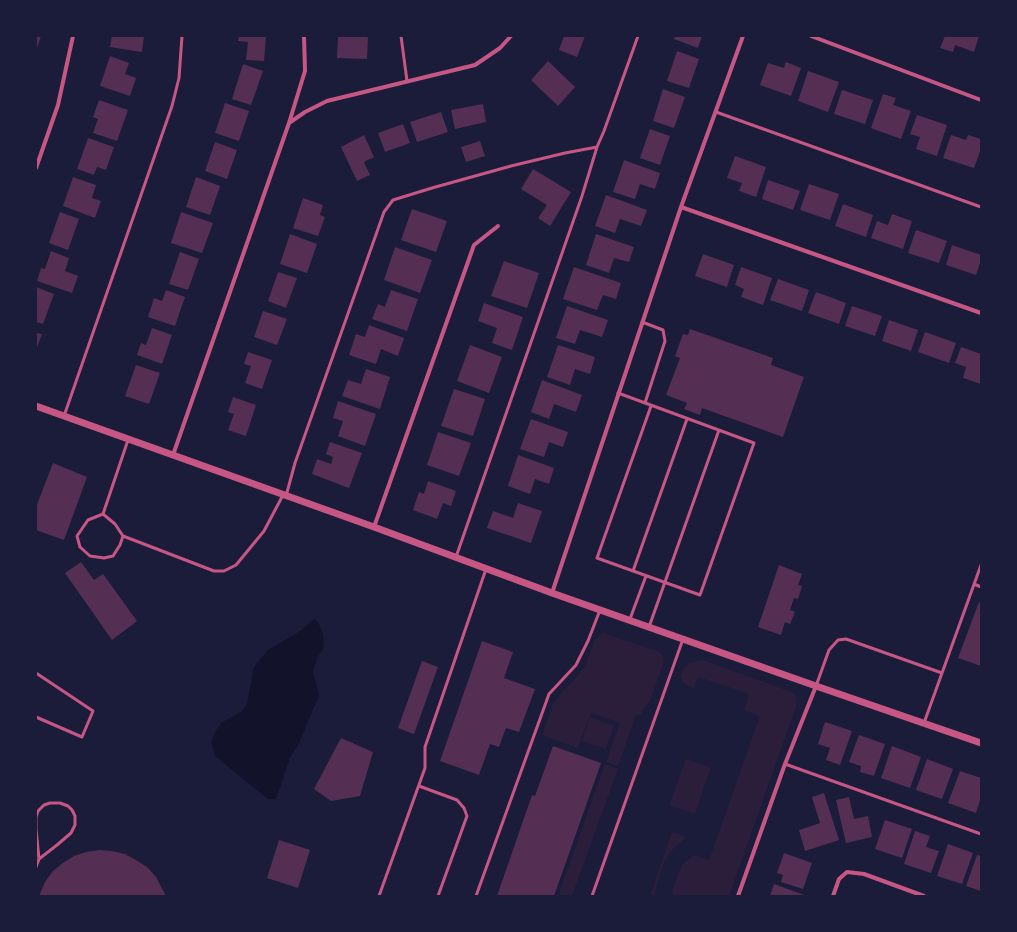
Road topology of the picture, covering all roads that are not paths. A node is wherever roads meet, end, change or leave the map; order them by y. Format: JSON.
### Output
{"nodes":[{"id":1,"x":73,"y":36,"type":"edge"},
{"id":2,"x":182,"y":36,"type":"edge"},
{"id":3,"x":304,"y":36,"type":"edge"},
{"id":4,"x":402,"y":36,"type":"edge"},
{"id":5,"x":511,"y":36,"type":"edge"},
{"id":6,"x":638,"y":36,"type":"edge"},
{"id":7,"x":743,"y":36,"type":"edge"},
{"id":8,"x":811,"y":36,"type":"edge"},
{"id":9,"x":407,"y":81,"type":"junction"},
{"id":10,"x":981,"y":100,"type":"edge"},
{"id":11,"x":716,"y":112,"type":"junction"},
{"id":12,"x":289,"y":123,"type":"junction"},
{"id":13,"x":597,"y":147,"type":"junction"},
{"id":14,"x":36,"y":168,"type":"edge"},
{"id":15,"x":682,"y":207,"type":"junction"},
{"id":16,"x":981,"y":207,"type":"edge"},
{"id":17,"x":498,"y":226,"type":"dead end"},
{"id":18,"x":981,"y":313,"type":"edge"},
{"id":19,"x":642,"y":322,"type":"junction"},
{"id":20,"x":618,"y":393,"type":"junction"},
{"id":21,"x":645,"y":403,"type":"junction"},
{"id":22,"x":36,"y":406,"type":"edge"},
{"id":23,"x":651,"y":406,"type":"junction"},
{"id":24,"x":64,"y":416,"type":"junction"},
{"id":25,"x":687,"y":419,"type":"junction"},
{"id":26,"x":719,"y":430,"type":"junction"},
{"id":27,"x":128,"y":440,"type":"junction"},
{"id":28,"x":173,"y":456,"type":"junction"},
{"id":29,"x":285,"y":495,"type":"junction"},
{"id":30,"x":103,"y":514,"type":"junction"},
{"id":31,"x":374,"y":527,"type":"junction"},
{"id":32,"x":123,"y":536,"type":"junction"},
{"id":33,"x":456,"y":557,"type":"junction"},
{"id":34,"x":981,"y":565,"type":"edge"},
{"id":35,"x":486,"y":569,"type":"junction"},
{"id":36,"x":633,"y":571,"type":"junction"},
{"id":37,"x":646,"y":576,"type":"junction"},
{"id":38,"x":665,"y":583,"type":"junction"},
{"id":39,"x":974,"y":584,"type":"junction"},
{"id":40,"x":981,"y":587,"type":"edge"},
{"id":41,"x":552,"y":593,"type":"junction"},
{"id":42,"x":600,"y":610,"type":"junction"},
{"id":43,"x":630,"y":620,"type":"junction"},
{"id":44,"x":649,"y":627,"type":"junction"},
{"id":45,"x":683,"y":639,"type":"junction"},
{"id":46,"x":36,"y":673,"type":"edge"},
{"id":47,"x":942,"y":673,"type":"junction"},
{"id":48,"x":816,"y":686,"type":"junction"},
{"id":49,"x":36,"y":717,"type":"edge"},
{"id":50,"x":924,"y":723,"type":"junction"},
{"id":51,"x":981,"y":743,"type":"edge"},
{"id":52,"x":785,"y":764,"type":"junction"},
{"id":53,"x":419,"y":786,"type":"junction"},
{"id":54,"x":981,"y":834,"type":"edge"},
{"id":55,"x":39,"y":859,"type":"junction"},
{"id":56,"x":36,"y":867,"type":"edge"},
{"id":57,"x":379,"y":896,"type":"edge"},
{"id":58,"x":438,"y":896,"type":"edge"},
{"id":59,"x":476,"y":896,"type":"edge"},
{"id":60,"x":592,"y":896,"type":"edge"},
{"id":61,"x":738,"y":896,"type":"edge"},
{"id":62,"x":833,"y":896,"type":"edge"},
{"id":63,"x":924,"y":896,"type":"edge"}],
"edges":[{"from":1,"to":14,"type":"street"},
{"from":2,"to":24,"type":"lane"},
{"from":3,"to":12,"type":"street"},
{"from":4,"to":9,"type":"lane"},
{"from":5,"to":9,"type":"street"},
{"from":6,"to":13,"type":"lane"},
{"from":7,"to":11,"type":"street"},
{"from":8,"to":10,"type":"street"},
{"from":9,"to":12,"type":"street"},
{"from":11,"to":15,"type":"street"},
{"from":11,"to":16,"type":"lane"},
{"from":12,"to":28,"type":"street"},
{"from":13,"to":29,"type":"lane"},
{"from":13,"to":33,"type":"lane"},
{"from":15,"to":18,"type":"street"},
{"from":15,"to":19,"type":"street"},
{"from":17,"to":31,"type":"street"},
{"from":19,"to":20,"type":"street"},
{"from":19,"to":21,"type":"lane"},
{"from":20,"to":21,"type":"lane"},
{"from":20,"to":41,"type":"street"},
{"from":21,"to":23,"type":"lane"},
{"from":22,"to":24,"type":"street"},
{"from":23,"to":25,"type":"lane"},
{"from":23,"to":36,"type":"lane"},
{"from":24,"to":27,"type":"street"},
{"from":25,"to":26,"type":"lane"},
{"from":25,"to":36,"type":"lane"},
{"from":26,"to":38,"type":"lane"},
{"from":26,"to":38,"type":"lane"},
{"from":27,"to":28,"type":"street"},
{"from":27,"to":30,"type":"lane"},
{"from":28,"to":29,"type":"street"},
{"from":29,"to":31,"type":"street"},
{"from":29,"to":32,"type":"lane"},
{"from":30,"to":32,"type":"lane"},
{"from":30,"to":32,"type":"lane"},
{"from":31,"to":33,"type":"street"},
{"from":33,"to":35,"type":"street"},
{"from":34,"to":39,"type":"lane"},
{"from":35,"to":41,"type":"street"},
{"from":35,"to":53,"type":"lane"},
{"from":36,"to":37,"type":"lane"},
{"from":37,"to":38,"type":"lane"},
{"from":37,"to":43,"type":"lane"},
{"from":38,"to":44,"type":"lane"},
{"from":39,"to":40,"type":"lane"},
{"from":39,"to":47,"type":"lane"},
{"from":41,"to":42,"type":"street"},
{"from":42,"to":43,"type":"street"},
{"from":42,"to":59,"type":"lane"},
{"from":43,"to":44,"type":"street"},
{"from":44,"to":45,"type":"street"},
{"from":45,"to":48,"type":"street"},
{"from":45,"to":60,"type":"lane"},
{"from":46,"to":49,"type":"lane"},
{"from":47,"to":48,"type":"lane"},
{"from":47,"to":50,"type":"lane"},
{"from":48,"to":50,"type":"street"},
{"from":48,"to":52,"type":"street"},
{"from":50,"to":51,"type":"street"},
{"from":52,"to":54,"type":"lane"},
{"from":52,"to":61,"type":"street"},
{"from":53,"to":57,"type":"lane"},
{"from":53,"to":58,"type":"lane"},
{"from":55,"to":55,"type":"lane"},
{"from":55,"to":56,"type":"lane"},
{"from":62,"to":63,"type":"street"}]}
